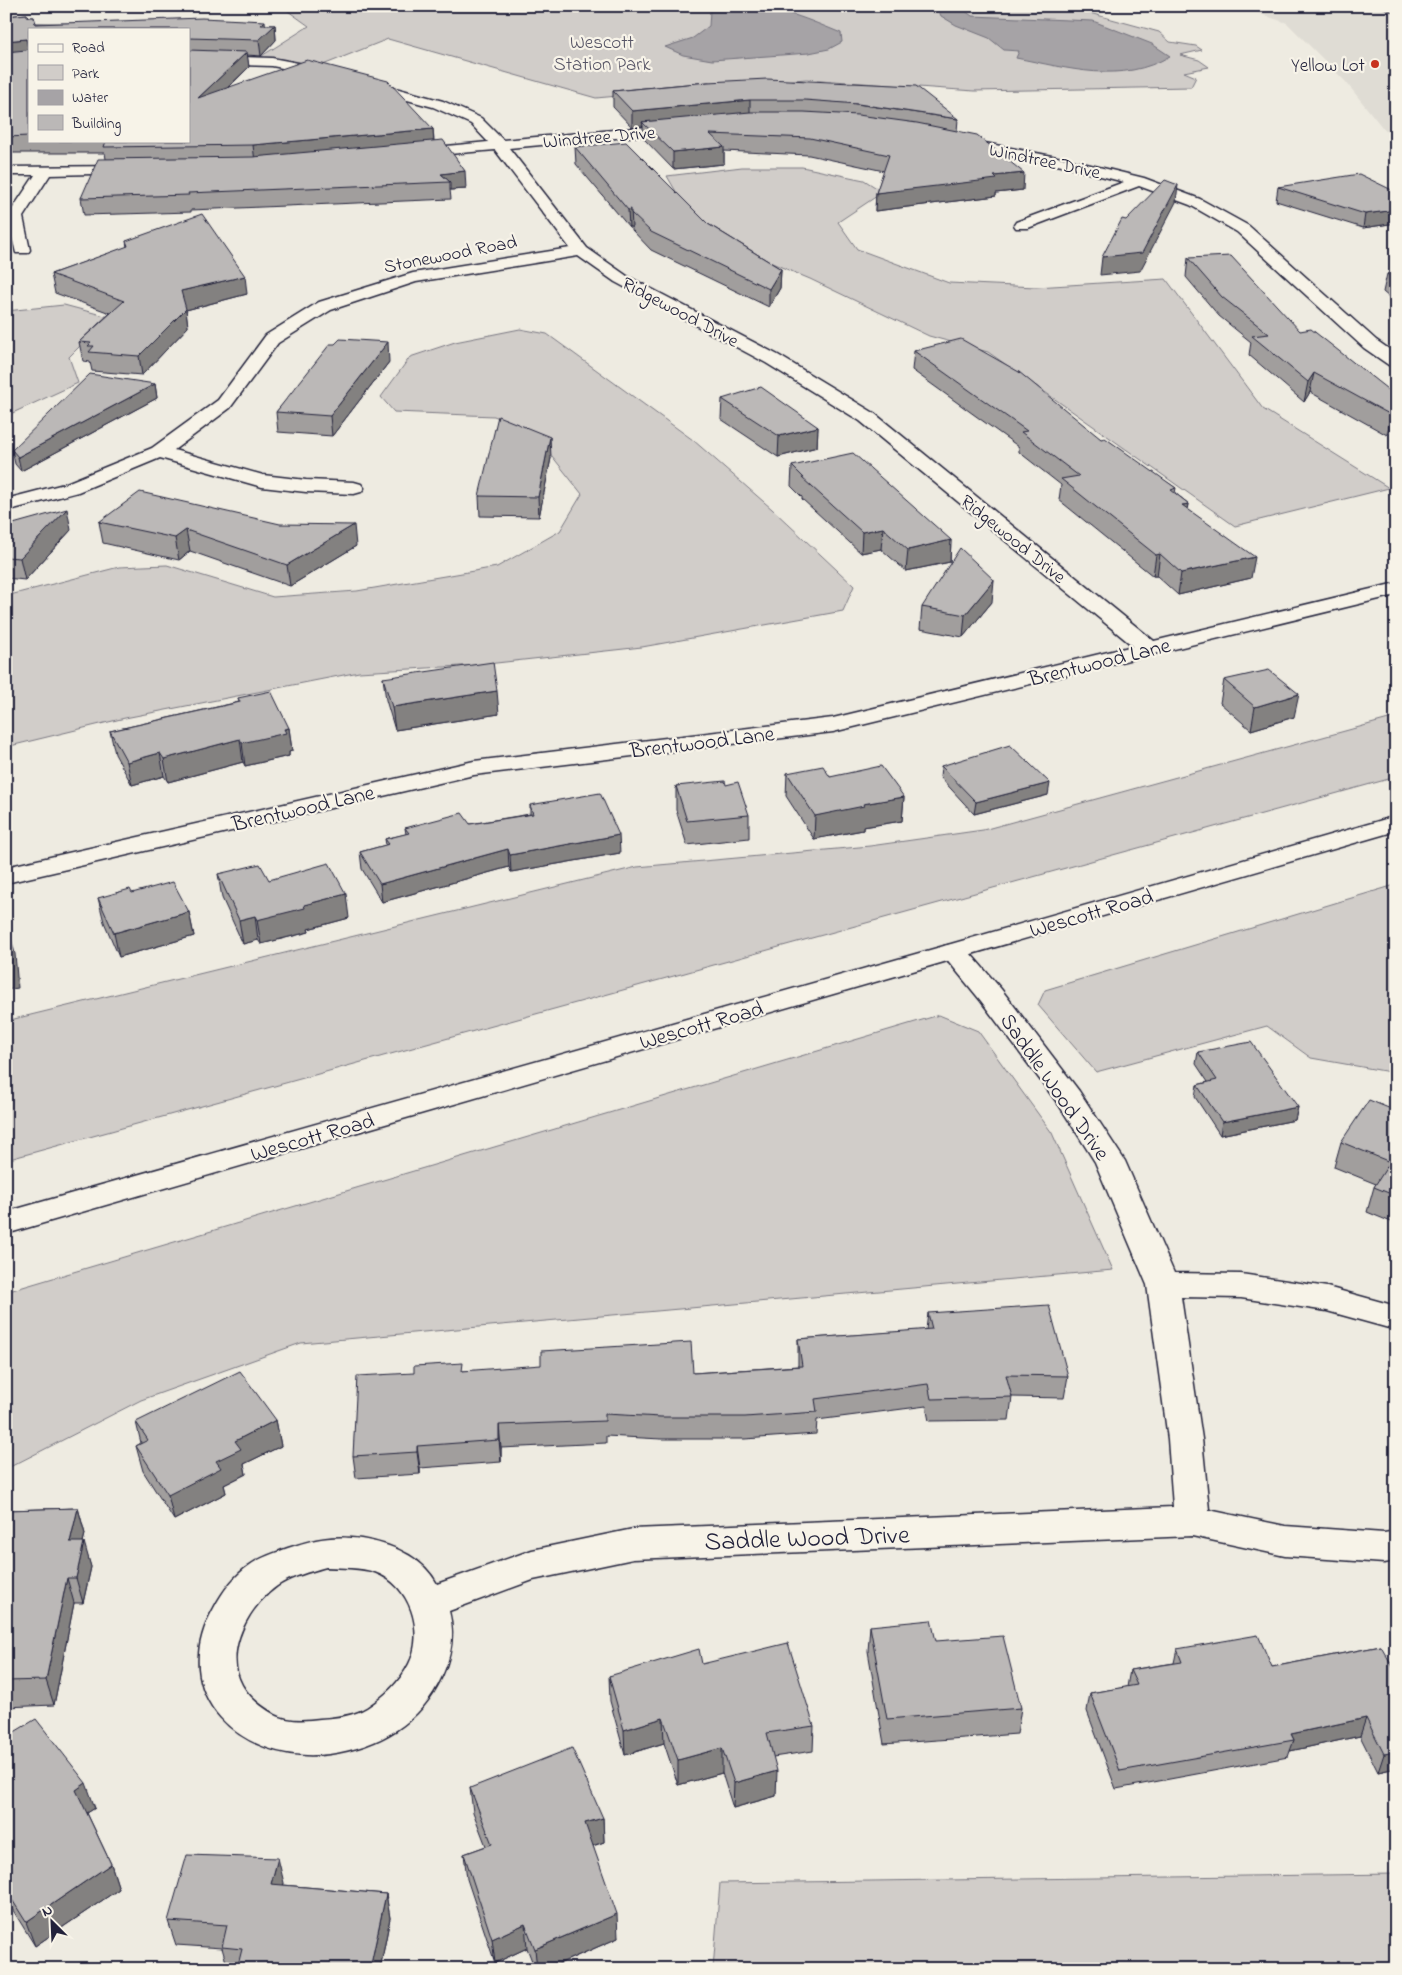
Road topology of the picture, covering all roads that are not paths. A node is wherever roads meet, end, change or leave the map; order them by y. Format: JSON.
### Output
{"nodes":[{"id":1,"x":1388,"y":6,"type":"edge"},
{"id":2,"x":1396,"y":9,"type":"edge"},
{"id":3,"x":190,"y":59,"type":"edge"},
{"id":4,"x":692,"y":127,"type":"edge"},
{"id":5,"x":945,"y":140,"type":"edge"},
{"id":6,"x":500,"y":146,"type":"junction"},
{"id":7,"x":403,"y":154,"type":"edge"},
{"id":8,"x":140,"y":170,"type":"edge"},
{"id":9,"x":6,"y":171,"type":"edge"},
{"id":10,"x":44,"y":171,"type":"junction"},
{"id":11,"x":1138,"y":181,"type":"junction"},
{"id":12,"x":1022,"y":225,"type":"dead end"},
{"id":13,"x":22,"y":250,"type":"dead end"},
{"id":14,"x":581,"y":251,"type":"junction"},
{"id":15,"x":1396,"y":362,"type":"edge"},
{"id":16,"x":159,"y":452,"type":"junction"},
{"id":17,"x":354,"y":488,"type":"dead end"},
{"id":18,"x":6,"y":505,"type":"edge"},
{"id":19,"x":1395,"y":590,"type":"edge"},
{"id":20,"x":1150,"y":649,"type":"junction"},
{"id":21,"x":1396,"y":823,"type":"edge"},
{"id":22,"x":6,"y":875,"type":"edge"},
{"id":23,"x":954,"y":952,"type":"junction"},
{"id":24,"x":6,"y":1223,"type":"edge"},
{"id":25,"x":1163,"y":1285,"type":"junction"},
{"id":26,"x":1396,"y":1318,"type":"edge"},
{"id":27,"x":1192,"y":1521,"type":"junction"},
{"id":28,"x":1396,"y":1546,"type":"edge"},
{"id":29,"x":430,"y":1602,"type":"junction"}],
"edges":[{"from":1,"to":2,"type":"lane"},
{"from":3,"to":6,"type":"street","name":"Ridgewood Drive"},
{"from":4,"to":6,"type":"street","name":"Windtree Drive"},
{"from":5,"to":11,"type":"street","name":"Windtree Drive"},
{"from":6,"to":7,"type":"street","name":"Windtree Drive"},
{"from":6,"to":14,"type":"street","name":"Ridgewood Drive"},
{"from":8,"to":10,"type":"street"},
{"from":9,"to":10,"type":"street"},
{"from":10,"to":13,"type":"street"},
{"from":11,"to":12,"type":"street"},
{"from":11,"to":15,"type":"street","name":"Windtree Drive"},
{"from":14,"to":16,"type":"street","name":"Stonewood Road"},
{"from":14,"to":20,"type":"street","name":"Ridgewood Drive"},
{"from":16,"to":17,"type":"street"},
{"from":16,"to":18,"type":"street","name":"Stonewood Road"},
{"from":19,"to":20,"type":"street","name":"Brentwood Lane"},
{"from":20,"to":22,"type":"street","name":"Brentwood Lane"},
{"from":21,"to":23,"type":"street","name":"Wescott Road"},
{"from":23,"to":24,"type":"street","name":"Wescott Road"},
{"from":23,"to":25,"type":"street","name":"Saddle Wood Drive"},
{"from":25,"to":26,"type":"street"},
{"from":25,"to":27,"type":"street","name":"Saddle Wood Drive"},
{"from":27,"to":28,"type":"street","name":"Saddle Wood Drive"},
{"from":27,"to":29,"type":"street","name":"Saddle Wood Drive"},
{"from":29,"to":29,"type":"street"}]}
